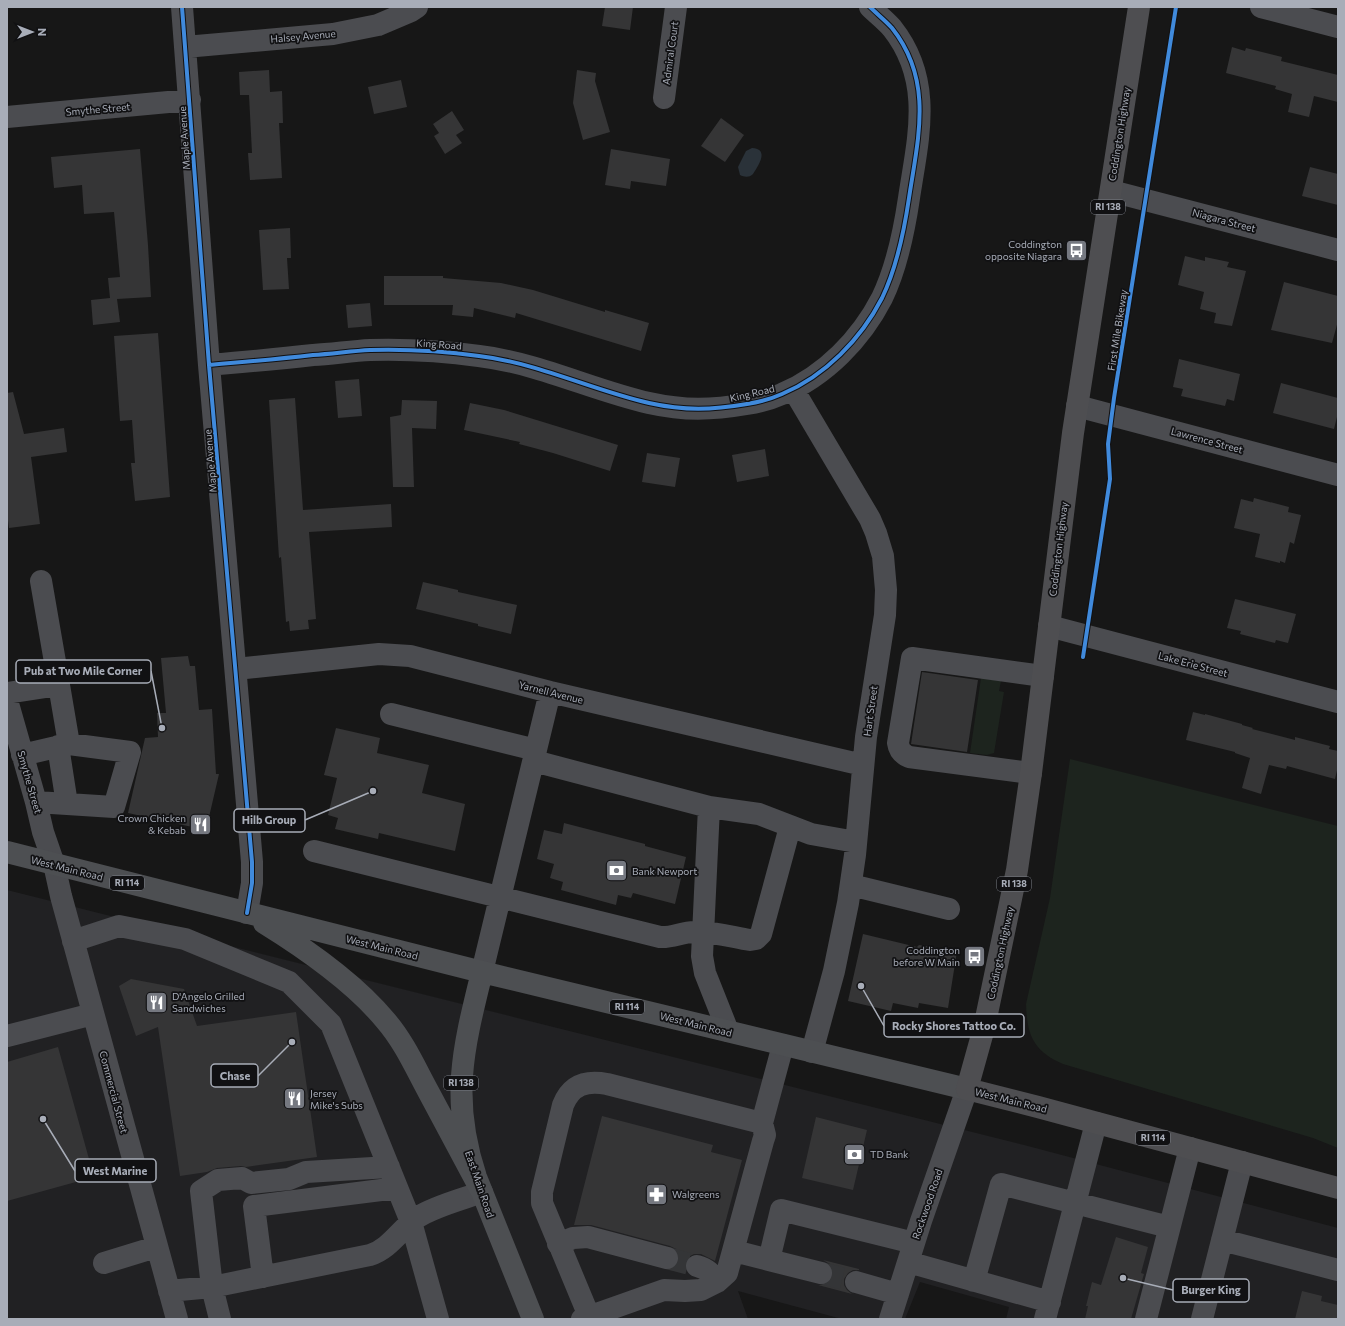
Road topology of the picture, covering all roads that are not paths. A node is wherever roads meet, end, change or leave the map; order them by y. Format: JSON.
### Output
{"nodes":[{"id":1,"x":182,"y":7,"type":"edge"},
{"id":2,"x":417,"y":7,"type":"edge"},
{"id":3,"x":676,"y":7,"type":"edge"},
{"id":4,"x":870,"y":7,"type":"edge"},
{"id":5,"x":1139,"y":7,"type":"edge"},
{"id":6,"x":1261,"y":7,"type":"edge"},
{"id":7,"x":1338,"y":27,"type":"edge"},
{"id":8,"x":185,"y":47,"type":"junction"},
{"id":9,"x":664,"y":98,"type":"dead end"},
{"id":10,"x":190,"y":100,"type":"junction"},
{"id":11,"x":7,"y":117,"type":"edge"},
{"id":12,"x":1111,"y":191,"type":"junction"},
{"id":13,"x":1338,"y":250,"type":"edge"},
{"id":14,"x":209,"y":365,"type":"junction"},
{"id":15,"x":793,"y":389,"type":"junction"},
{"id":16,"x":1077,"y":406,"type":"junction"},
{"id":17,"x":1338,"y":475,"type":"edge"},
{"id":18,"x":41,"y":581,"type":"dead end"},
{"id":19,"x":1049,"y":626,"type":"junction"},
{"id":20,"x":236,"y":669,"type":"junction"},
{"id":21,"x":1043,"y":676,"type":"junction"},
{"id":22,"x":59,"y":685,"type":"junction"},
{"id":23,"x":550,"y":692,"type":"junction"},
{"id":24,"x":7,"y":693,"type":"edge"},
{"id":25,"x":1337,"y":699,"type":"edge"},
{"id":26,"x":7,"y":700,"type":"edge"},
{"id":27,"x":391,"y":714,"type":"dead end"},
{"id":28,"x":63,"y":745,"type":"junction"},
{"id":29,"x":22,"y":755,"type":"junction"},
{"id":30,"x":535,"y":755,"type":"junction"},
{"id":31,"x":863,"y":765,"type":"junction"},
{"id":32,"x":1031,"y":773,"type":"junction"},
{"id":33,"x":36,"y":802,"type":"junction"},
{"id":34,"x":67,"y":804,"type":"junction"},
{"id":35,"x":709,"y":807,"type":"junction"},
{"id":36,"x":790,"y":827,"type":"junction"},
{"id":37,"x":856,"y":842,"type":"junction"},
{"id":38,"x":314,"y":851,"type":"dead end"},
{"id":39,"x":7,"y":852,"type":"edge"},
{"id":40,"x":54,"y":864,"type":"junction"},
{"id":41,"x":851,"y":885,"type":"junction"},
{"id":42,"x":500,"y":897,"type":"junction"},
{"id":43,"x":949,"y":909,"type":"dead end"},
{"id":44,"x":247,"y":913,"type":"junction"},
{"id":45,"x":702,"y":932,"type":"junction"},
{"id":46,"x":73,"y":941,"type":"junction"},
{"id":47,"x":482,"y":972,"type":"junction"},
{"id":48,"x":93,"y":1014,"type":"junction"},
{"id":49,"x":728,"y":1031,"type":"junction"},
{"id":50,"x":7,"y":1036,"type":"edge"},
{"id":51,"x":783,"y":1045,"type":"junction"},
{"id":52,"x":812,"y":1052,"type":"junction"},
{"id":53,"x":967,"y":1089,"type":"junction"},
{"id":54,"x":762,"y":1123,"type":"junction"},
{"id":55,"x":1096,"y":1123,"type":"junction"},
{"id":56,"x":1190,"y":1148,"type":"junction"},
{"id":57,"x":1242,"y":1162,"type":"junction"},
{"id":58,"x":389,"y":1167,"type":"junction"},
{"id":59,"x":397,"y":1188,"type":"junction"},
{"id":60,"x":1338,"y":1188,"type":"edge"},
{"id":61,"x":482,"y":1192,"type":"junction"},
{"id":62,"x":1075,"y":1203,"type":"junction"},
{"id":63,"x":411,"y":1222,"type":"junction"},
{"id":64,"x":1169,"y":1227,"type":"junction"},
{"id":65,"x":1222,"y":1240,"type":"junction"},
{"id":66,"x":558,"y":1244,"type":"junction"},
{"id":67,"x":156,"y":1246,"type":"junction"},
{"id":68,"x":734,"y":1251,"type":"junction"},
{"id":69,"x":911,"y":1252,"type":"junction"},
{"id":70,"x":667,"y":1258,"type":"tunnel mouth"},
{"id":71,"x":769,"y":1260,"type":"junction"},
{"id":72,"x":104,"y":1263,"type":"dead end"},
{"id":73,"x":697,"y":1266,"type":"tunnel mouth"},
{"id":74,"x":1338,"y":1270,"type":"edge"},
{"id":75,"x":821,"y":1273,"type":"tunnel mouth"},
{"id":76,"x":263,"y":1277,"type":"junction"},
{"id":77,"x":974,"y":1281,"type":"junction"},
{"id":78,"x":717,"y":1282,"type":"junction"},
{"id":79,"x":856,"y":1282,"type":"tunnel mouth"},
{"id":80,"x":212,"y":1287,"type":"junction"},
{"id":81,"x":169,"y":1291,"type":"junction"},
{"id":82,"x":898,"y":1294,"type":"junction"},
{"id":83,"x":1048,"y":1310,"type":"edge"},
{"id":84,"x":586,"y":1318,"type":"edge"},
{"id":85,"x":177,"y":1319,"type":"edge"},
{"id":86,"x":220,"y":1319,"type":"edge"},
{"id":87,"x":438,"y":1319,"type":"edge"},
{"id":88,"x":533,"y":1319,"type":"edge"},
{"id":89,"x":890,"y":1319,"type":"edge"},
{"id":90,"x":1146,"y":1319,"type":"edge"},
{"id":91,"x":1202,"y":1319,"type":"edge"}],
"edges":[{"from":1,"to":8,"type":"street","name":"Maple Avenue"},
{"from":2,"to":8,"type":"street","name":"Halsey Avenue"},
{"from":3,"to":9,"type":"street","name":"Admiral Court"},
{"from":4,"to":15,"type":"street","name":"King Road"},
{"from":5,"to":12,"type":"highway","name":"Coddington Highway","number":"RI 138"},
{"from":6,"to":7,"type":"street"},
{"from":8,"to":10,"type":"street","name":"Maple Avenue"},
{"from":10,"to":11,"type":"street","name":"Smythe Street"},
{"from":10,"to":14,"type":"street","name":"Maple Avenue"},
{"from":12,"to":13,"type":"street","name":"Niagara Street"},
{"from":12,"to":16,"type":"highway","name":"Coddington Highway","number":"RI 138"},
{"from":14,"to":15,"type":"street","name":"King Road"},
{"from":14,"to":20,"type":"street","name":"Maple Avenue"},
{"from":15,"to":31,"type":"street","name":"Hart Street"},
{"from":16,"to":17,"type":"street","name":"Lawrence Street"},
{"from":16,"to":19,"type":"highway","name":"Coddington Highway","number":"RI 138"},
{"from":18,"to":22,"type":"street"},
{"from":19,"to":21,"type":"highway","name":"Coddington Highway","number":"RI 138"},
{"from":19,"to":25,"type":"street","name":"Lake Erie Street"},
{"from":20,"to":23,"type":"street","name":"Yarnell Avenue"},
{"from":20,"to":44,"type":"street","name":"Maple Avenue"},
{"from":21,"to":32,"type":"highway","name":"Coddington Highway","number":"RI 138"},
{"from":21,"to":32,"type":"street"},
{"from":22,"to":24,"type":"street"},
{"from":22,"to":28,"type":"street"},
{"from":23,"to":30,"type":"street"},
{"from":23,"to":31,"type":"street","name":"Yarnell Avenue"},
{"from":26,"to":29,"type":"street","name":"Smythe Street"},
{"from":27,"to":30,"type":"street"},
{"from":28,"to":29,"type":"street"},
{"from":28,"to":34,"type":"street"},
{"from":28,"to":34,"type":"street"},
{"from":29,"to":33,"type":"street","name":"Smythe Street"},
{"from":30,"to":35,"type":"street"},
{"from":30,"to":42,"type":"street"},
{"from":31,"to":37,"type":"street","name":"Hart Street"},
{"from":32,"to":53,"type":"highway","name":"Coddington Highway","number":"RI 138"},
{"from":33,"to":34,"type":"street"},
{"from":33,"to":40,"type":"street","name":"Smythe Street"},
{"from":35,"to":36,"type":"street"},
{"from":35,"to":45,"type":"street"},
{"from":36,"to":37,"type":"street"},
{"from":36,"to":45,"type":"street"},
{"from":37,"to":41,"type":"street","name":"Hart Street"},
{"from":38,"to":42,"type":"street"},
{"from":39,"to":40,"type":"main road","name":"West Main Road","number":"RI 114"},
{"from":40,"to":44,"type":"main road","name":"West Main Road","number":"RI 114"},
{"from":40,"to":46,"type":"street","name":"Commercial Street"},
{"from":41,"to":43,"type":"street"},
{"from":41,"to":52,"type":"street","name":"Hart Street"},
{"from":42,"to":45,"type":"street"},
{"from":42,"to":47,"type":"street"},
{"from":44,"to":47,"type":"main road","name":"West Main Road","number":"RI 114"},
{"from":44,"to":61,"type":"main road"},
{"from":45,"to":49,"type":"street"},
{"from":46,"to":48,"type":"street","name":"Commercial Street"},
{"from":46,"to":58,"type":"street"},
{"from":47,"to":49,"type":"main road","name":"West Main Road","number":"RI 114"},
{"from":47,"to":61,"type":"main road","name":"East Main Road","number":"RI 138"},
{"from":48,"to":50,"type":"street"},
{"from":48,"to":67,"type":"street","name":"Commercial Street"},
{"from":49,"to":51,"type":"main road","name":"West Main Road","number":"RI 114"},
{"from":51,"to":52,"type":"main road","name":"West Main Road","number":"RI 114"},
{"from":51,"to":54,"type":"street"},
{"from":52,"to":53,"type":"main road","name":"West Main Road","number":"RI 114"},
{"from":53,"to":55,"type":"highway","name":"West Main Road","number":"RI 114"},
{"from":53,"to":69,"type":"street","name":"Rockwood Road"},
{"from":54,"to":66,"type":"street"},
{"from":54,"to":68,"type":"street"},
{"from":55,"to":56,"type":"highway","name":"West Main Road","number":"RI 114"},
{"from":55,"to":62,"type":"street"},
{"from":56,"to":57,"type":"highway","name":"West Main Road","number":"RI 114"},
{"from":56,"to":64,"type":"street"},
{"from":57,"to":60,"type":"highway","name":"West Main Road","number":"RI 114"},
{"from":57,"to":65,"type":"street"},
{"from":58,"to":59,"type":"street"},
{"from":58,"to":80,"type":"street"},
{"from":59,"to":63,"type":"street"},
{"from":59,"to":76,"type":"street"},
{"from":61,"to":63,"type":"street"},
{"from":61,"to":88,"type":"main road","name":"East Main Road","number":"RI 138"},
{"from":62,"to":64,"type":"street"},
{"from":62,"to":77,"type":"street"},
{"from":62,"to":83,"type":"street"},
{"from":63,"to":76,"type":"street"},
{"from":63,"to":87,"type":"street"},
{"from":64,"to":90,"type":"street"},
{"from":65,"to":74,"type":"street"},
{"from":65,"to":91,"type":"street"},
{"from":66,"to":70,"type":"street"},
{"from":66,"to":84,"type":"street"},
{"from":67,"to":72,"type":"street"},
{"from":67,"to":81,"type":"street","name":"Commercial Street"},
{"from":68,"to":71,"type":"street"},
{"from":68,"to":78,"type":"street"},
{"from":69,"to":71,"type":"street"},
{"from":69,"to":77,"type":"street"},
{"from":69,"to":82,"type":"street","name":"Rockwood Road"},
{"from":71,"to":75,"type":"street"},
{"from":73,"to":78,"type":"street"},
{"from":76,"to":80,"type":"street"},
{"from":77,"to":83,"type":"street"},
{"from":78,"to":84,"type":"street"},
{"from":79,"to":82,"type":"street"},
{"from":80,"to":81,"type":"street"},
{"from":80,"to":86,"type":"street"},
{"from":81,"to":85,"type":"street","name":"Commercial Street"},
{"from":82,"to":89,"type":"street","name":"Rockwood Road"}]}
